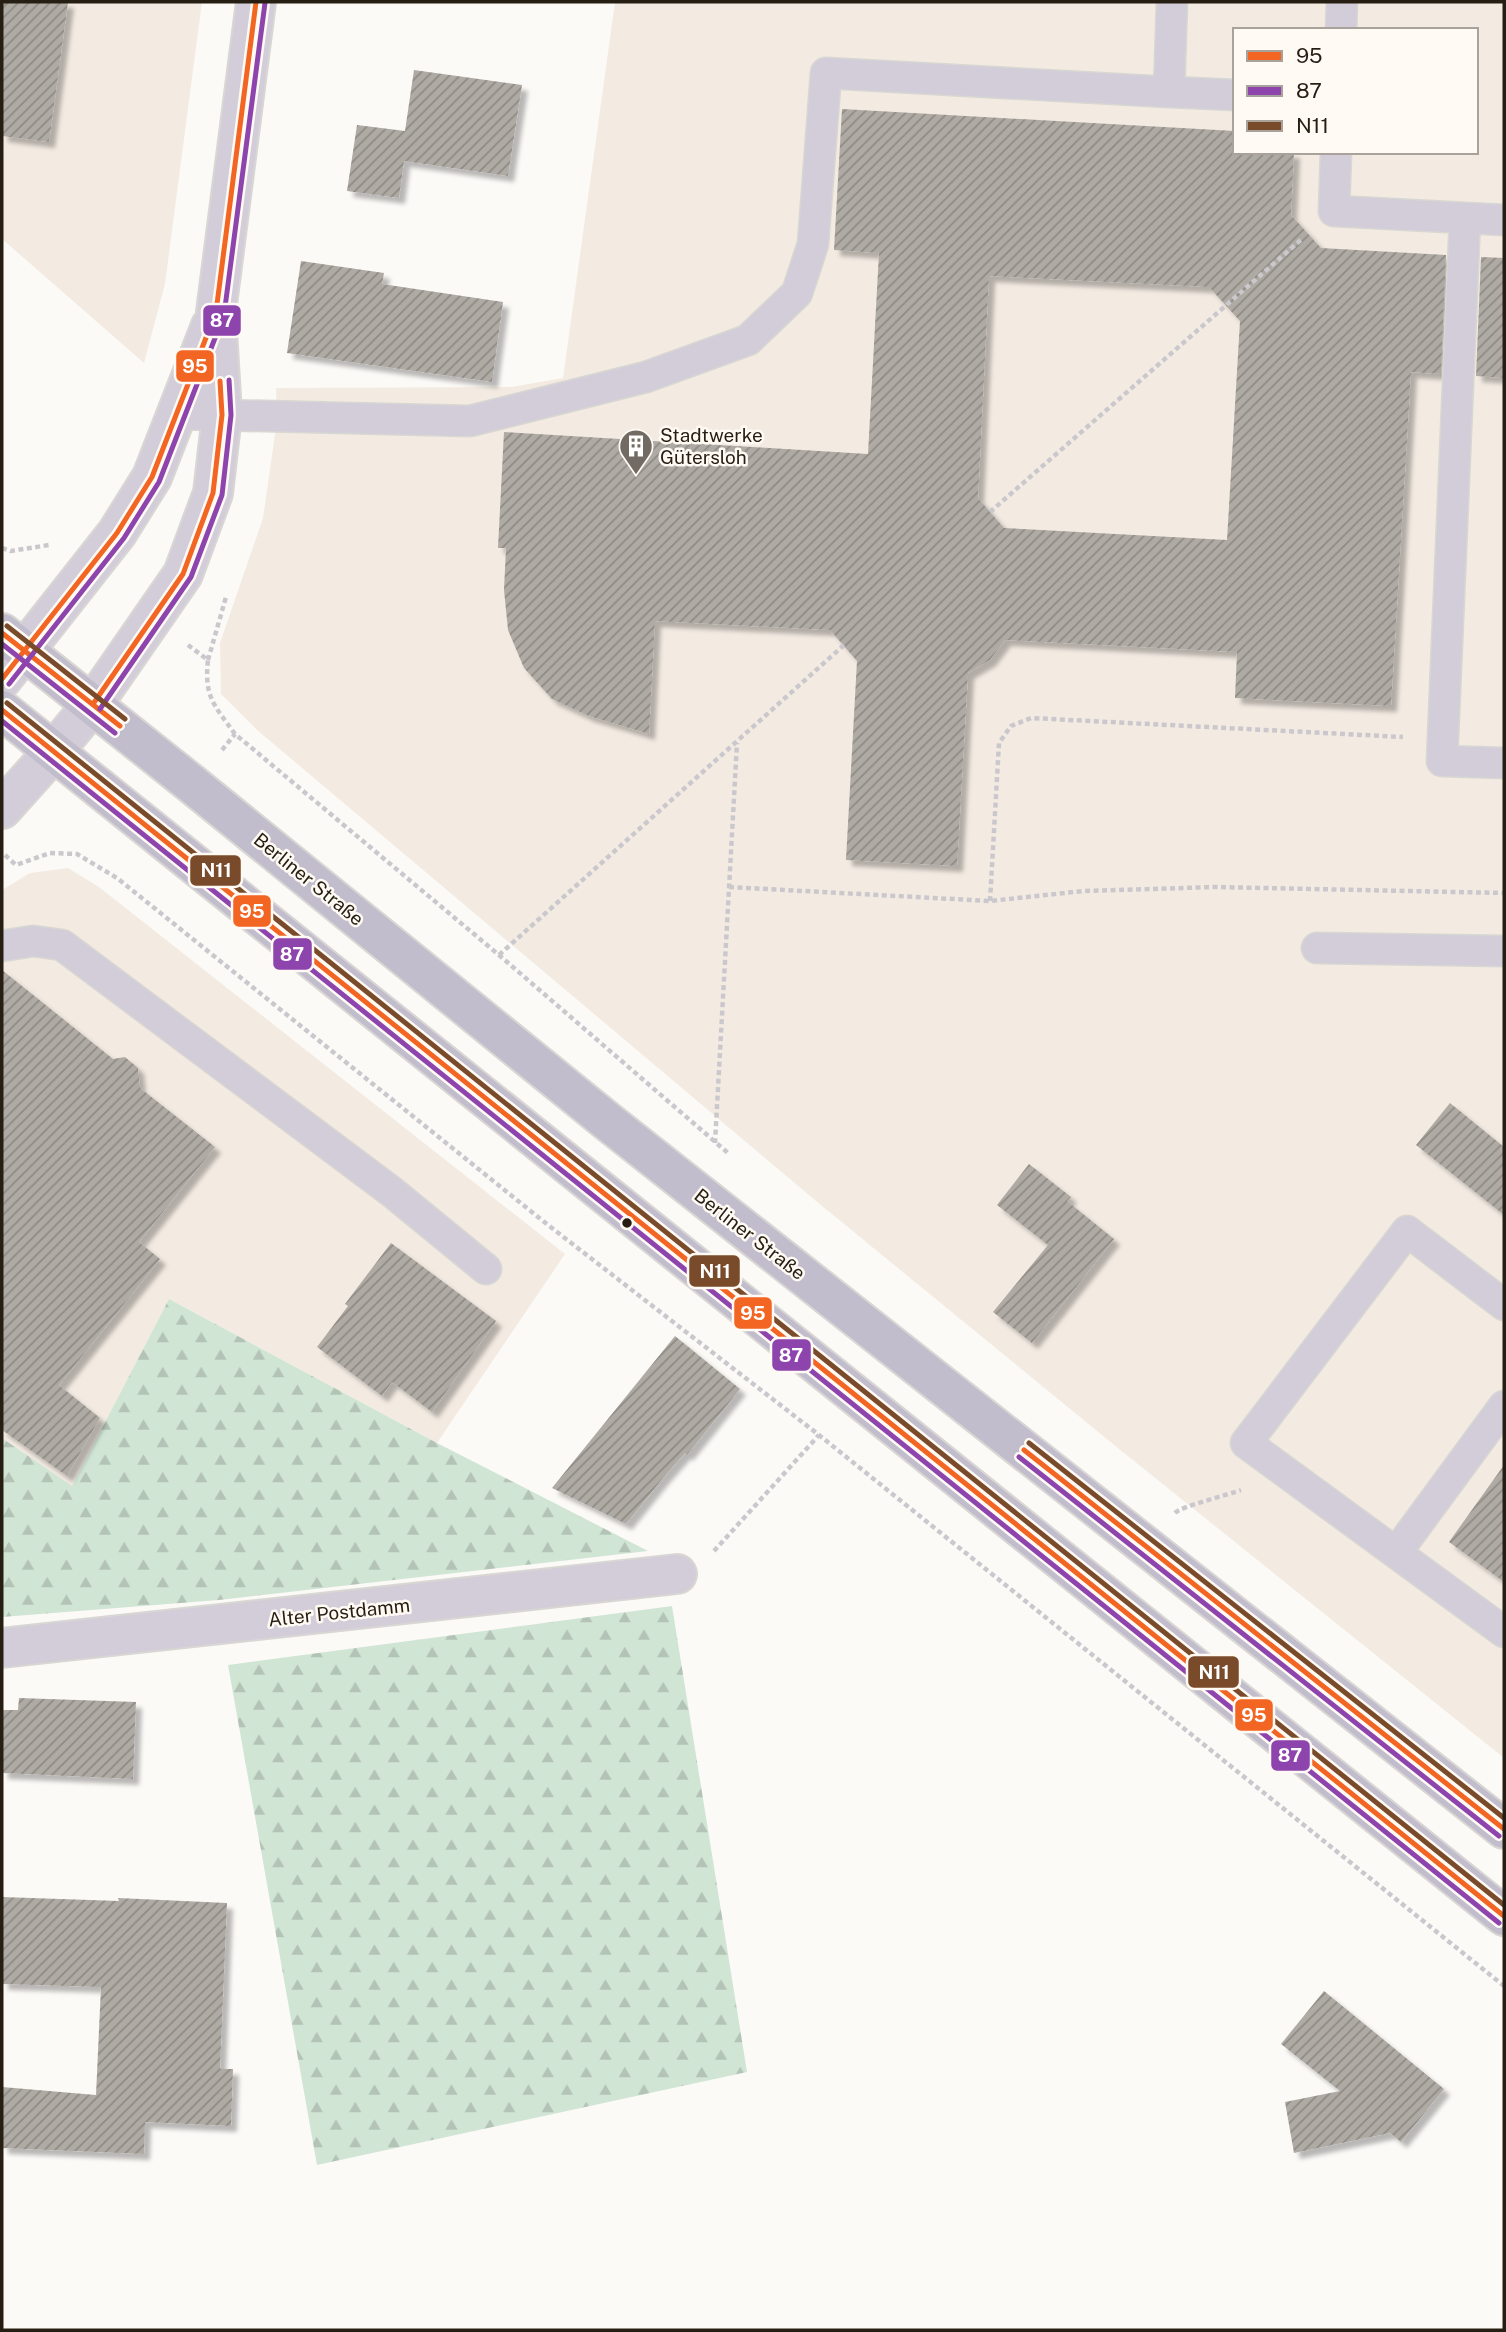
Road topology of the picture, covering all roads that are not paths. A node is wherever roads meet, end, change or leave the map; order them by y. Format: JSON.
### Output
{"nodes":[{"id":1,"x":256,"y":2,"type":"edge"},
{"id":2,"x":1172,"y":2,"type":"edge"},
{"id":3,"x":1342,"y":2,"type":"edge"},
{"id":4,"x":1341,"y":28,"type":"edge"},
{"id":5,"x":1169,"y":92,"type":"junction"},
{"id":6,"x":1233,"y":95,"type":"edge"},
{"id":7,"x":1336,"y":154,"type":"edge"},
{"id":8,"x":1465,"y":218,"type":"junction"},
{"id":9,"x":1504,"y":220,"type":"edge"},
{"id":10,"x":216,"y":312,"type":"junction"},
{"id":11,"x":177,"y":414,"type":"junction"},
{"id":12,"x":222,"y":415,"type":"junction"},
{"id":13,"x":9,"y":654,"type":"edge"},
{"id":14,"x":93,"y":704,"type":"junction"},
{"id":15,"x":2,"y":710,"type":"edge"},
{"id":16,"x":54,"y":751,"type":"junction"},
{"id":17,"x":1504,"y":764,"type":"edge"},
{"id":18,"x":2,"y":809,"type":"edge"},
{"id":19,"x":2,"y":946,"type":"edge"},
{"id":20,"x":1317,"y":948,"type":"dead end"},
{"id":21,"x":1504,"y":951,"type":"edge"},
{"id":22,"x":486,"y":1269,"type":"dead end"},
{"id":23,"x":1504,"y":1304,"type":"edge"},
{"id":24,"x":1504,"y":1407,"type":"edge"},
{"id":25,"x":1396,"y":1553,"type":"junction"},
{"id":26,"x":677,"y":1574,"type":"road end"},
{"id":27,"x":1504,"y":1632,"type":"edge"},
{"id":28,"x":2,"y":1648,"type":"edge"},
{"id":29,"x":1504,"y":1829,"type":"edge"},
{"id":30,"x":1504,"y":1916,"type":"edge"}],
"edges":[{"from":1,"to":10,"type":"street"},
{"from":2,"to":5,"type":"lane"},
{"from":3,"to":4,"type":"lane"},
{"from":5,"to":6,"type":"lane"},
{"from":5,"to":12,"type":"lane"},
{"from":7,"to":8,"type":"lane"},
{"from":8,"to":9,"type":"lane"},
{"from":8,"to":17,"type":"lane"},
{"from":10,"to":11,"type":"street"},
{"from":10,"to":12,"type":"street"},
{"from":11,"to":12,"type":"lane"},
{"from":11,"to":13,"type":"street"},
{"from":12,"to":14,"type":"street"},
{"from":13,"to":14,"type":"main road","name":"Berliner Straße"},
{"from":14,"to":16,"type":"street"},
{"from":14,"to":29,"type":"main road","name":"Berliner Straße"},
{"from":15,"to":16,"type":"main road"},
{"from":16,"to":18,"type":"street"},
{"from":16,"to":30,"type":"main road"},
{"from":19,"to":22,"type":"lane"},
{"from":20,"to":21,"type":"lane"},
{"from":23,"to":25,"type":"lane"},
{"from":24,"to":25,"type":"lane"},
{"from":25,"to":27,"type":"lane"},
{"from":26,"to":28,"type":"street","name":"Alter Postdamm"}]}
